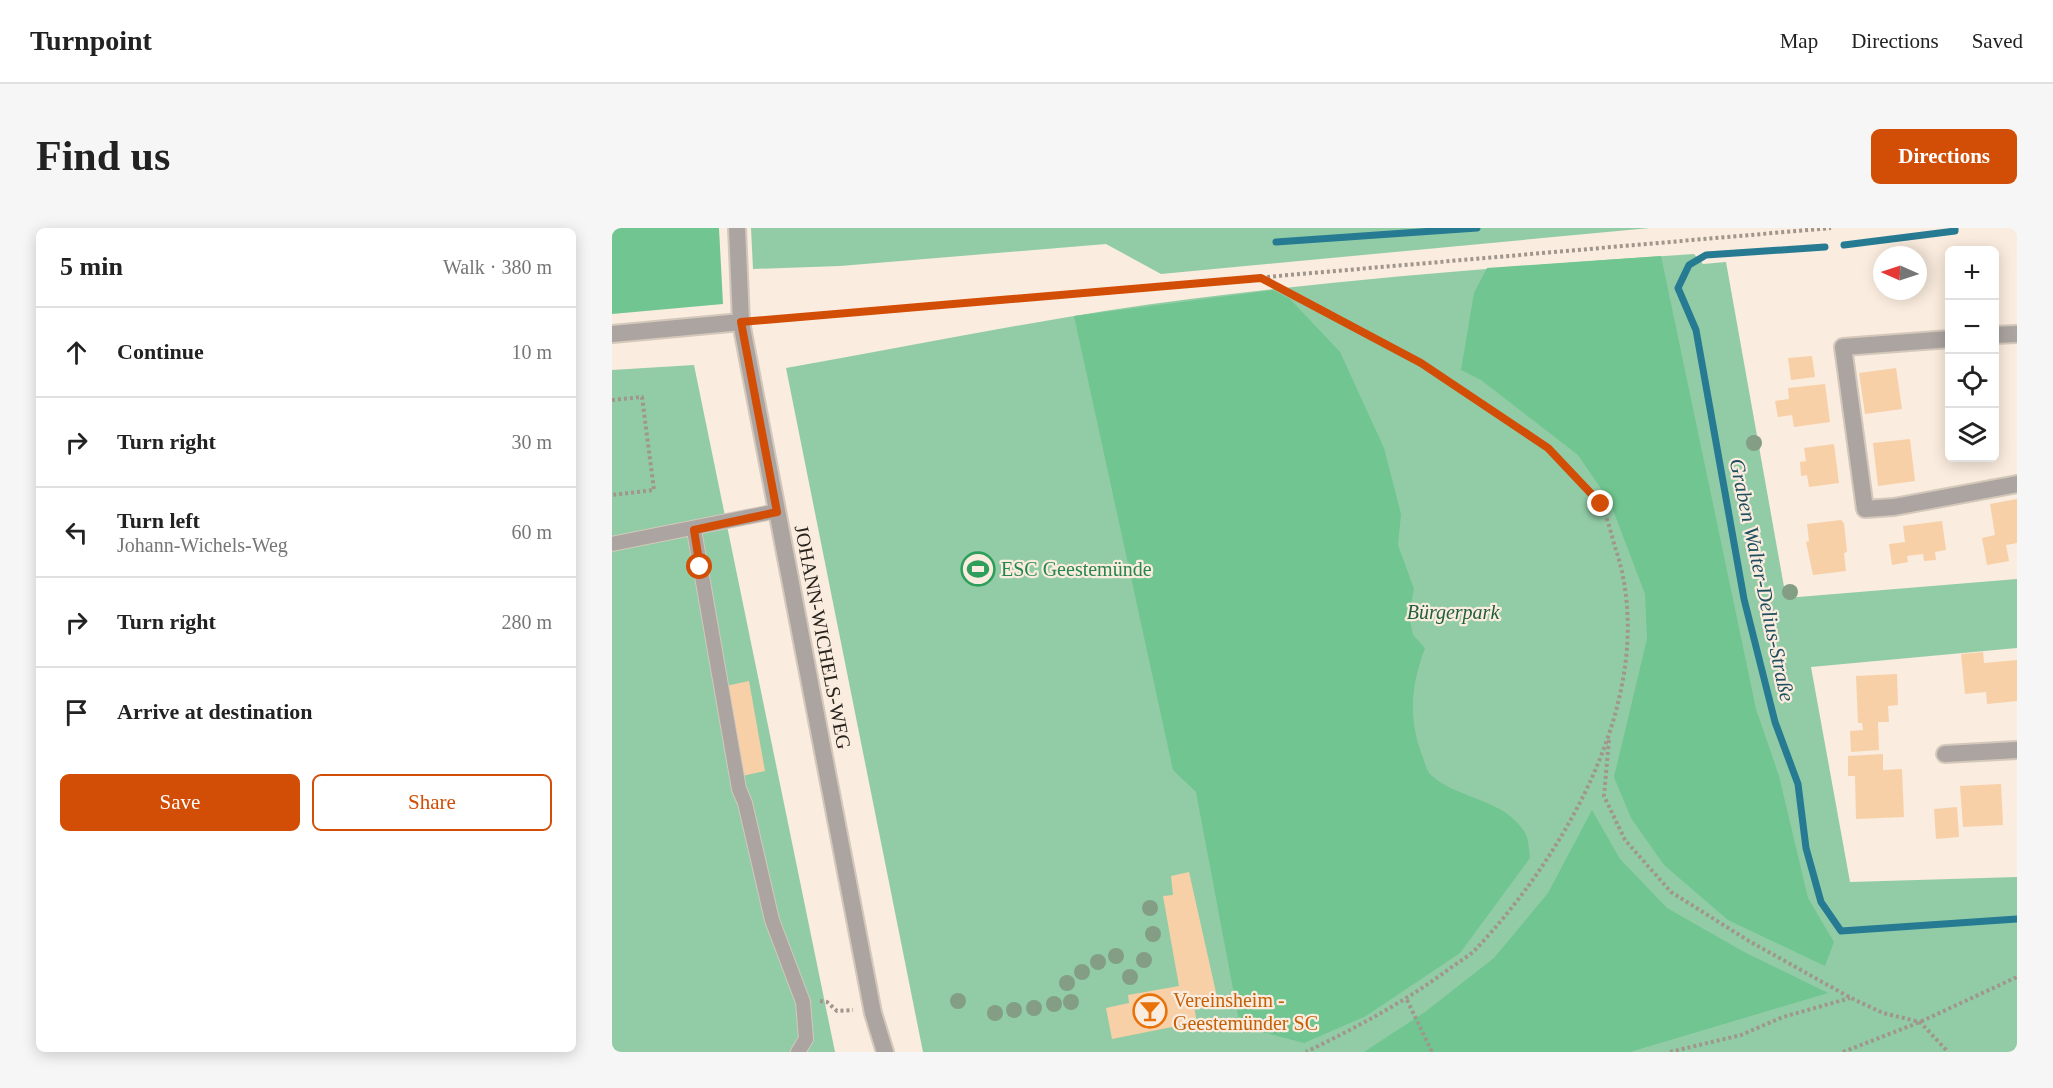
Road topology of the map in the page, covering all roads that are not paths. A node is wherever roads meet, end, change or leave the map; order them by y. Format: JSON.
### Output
{"nodes":[{"id":1,"x":737,"y":228,"type":"edge"},
{"id":2,"x":741,"y":322,"type":"junction"},
{"id":3,"x":2017,"y":333,"type":"edge"},
{"id":4,"x":612,"y":334,"type":"edge"},
{"id":5,"x":1999,"y":335,"type":"edge"},
{"id":6,"x":1945,"y":339,"type":"edge"},
{"id":7,"x":2017,"y":484,"type":"edge"},
{"id":8,"x":777,"y":512,"type":"junction"},
{"id":9,"x":694,"y":530,"type":"junction"},
{"id":10,"x":612,"y":544,"type":"edge"},
{"id":11,"x":2017,"y":750,"type":"edge"},
{"id":12,"x":1945,"y":754,"type":"dead end"},
{"id":13,"x":798,"y":1052,"type":"edge"},
{"id":14,"x":885,"y":1052,"type":"edge"}],
"edges":[{"from":1,"to":2,"type":"street","name":"JOHANN-WICHELS-WEG"},
{"from":2,"to":4,"type":"street"},
{"from":2,"to":8,"type":"street","name":"JOHANN-WICHELS-WEG"},
{"from":3,"to":5,"type":"street"},
{"from":6,"to":7,"type":"street"},
{"from":8,"to":9,"type":"lane"},
{"from":8,"to":14,"type":"street","name":"JOHANN-WICHELS-WEG"},
{"from":9,"to":10,"type":"lane"},
{"from":9,"to":13,"type":"lane"},
{"from":11,"to":12,"type":"street"}]}
